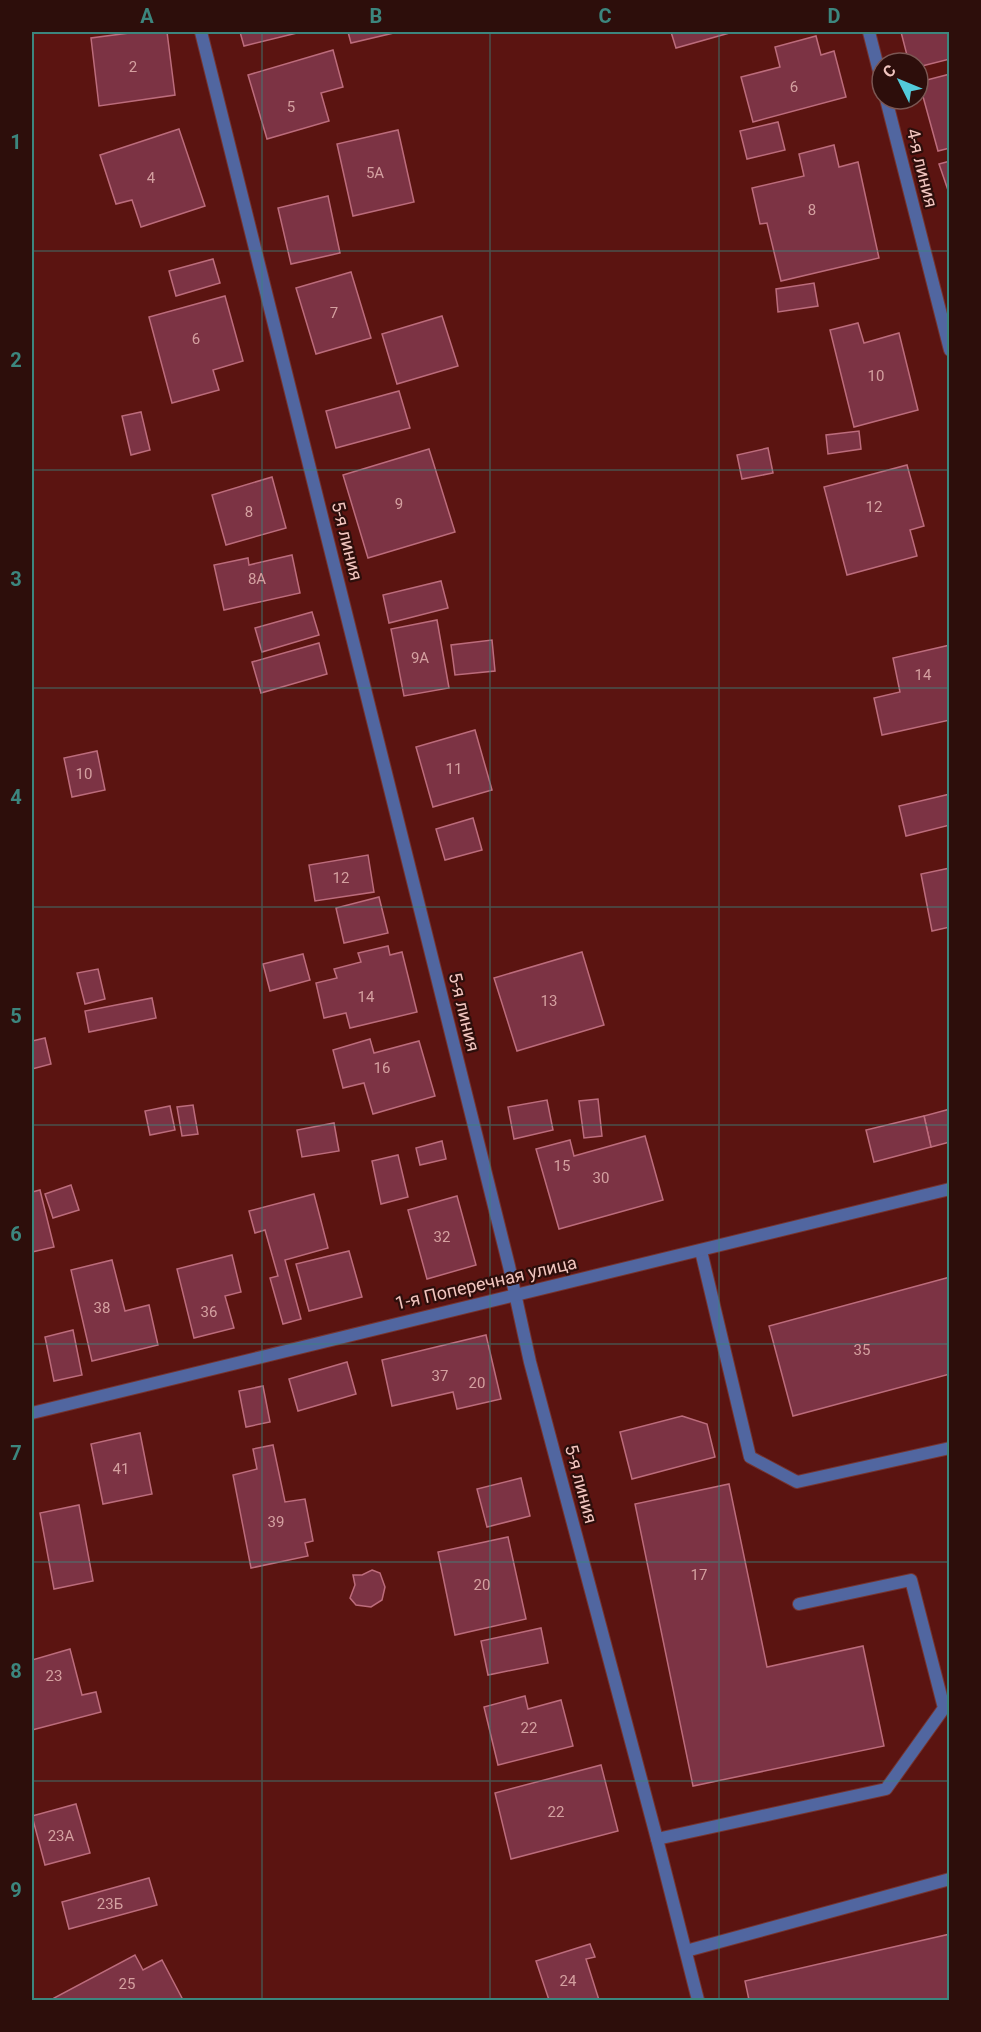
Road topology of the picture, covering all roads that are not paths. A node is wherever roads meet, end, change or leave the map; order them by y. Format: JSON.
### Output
{"nodes":[{"id":1,"x":201,"y":32,"type":"edge"},
{"id":2,"x":869,"y":32,"type":"edge"},
{"id":3,"x":874,"y":51,"type":"edge"},
{"id":4,"x":889,"y":111,"type":"edge"},
{"id":5,"x":950,"y":350,"type":"edge"},
{"id":6,"x":950,"y":1190,"type":"edge"},
{"id":7,"x":701,"y":1251,"type":"junction"},
{"id":8,"x":515,"y":1295,"type":"junction"},
{"id":9,"x":32,"y":1413,"type":"edge"},
{"id":10,"x":950,"y":1448,"type":"edge"},
{"id":11,"x":799,"y":1604,"type":"dead end"},
{"id":12,"x":657,"y":1839,"type":"junction"},
{"id":13,"x":950,"y":1879,"type":"edge"},
{"id":14,"x":686,"y":1951,"type":"junction"},
{"id":15,"x":698,"y":2001,"type":"edge"}],
"edges":[{"from":1,"to":8,"type":"street","name":"5-я линия"},
{"from":2,"to":3,"type":"street"},
{"from":4,"to":5,"type":"street","name":"4-я линия"},
{"from":6,"to":7,"type":"street","name":"1-я Поперечная улица"},
{"from":7,"to":8,"type":"street","name":"1-я Поперечная улица"},
{"from":7,"to":10,"type":"street"},
{"from":8,"to":9,"type":"street","name":"1-я Поперечная улица"},
{"from":8,"to":12,"type":"street","name":"5-я линия"},
{"from":11,"to":12,"type":"street"},
{"from":12,"to":14,"type":"street","name":"5-я линия"},
{"from":13,"to":14,"type":"street"},
{"from":14,"to":15,"type":"street","name":"5-я линия"}]}
